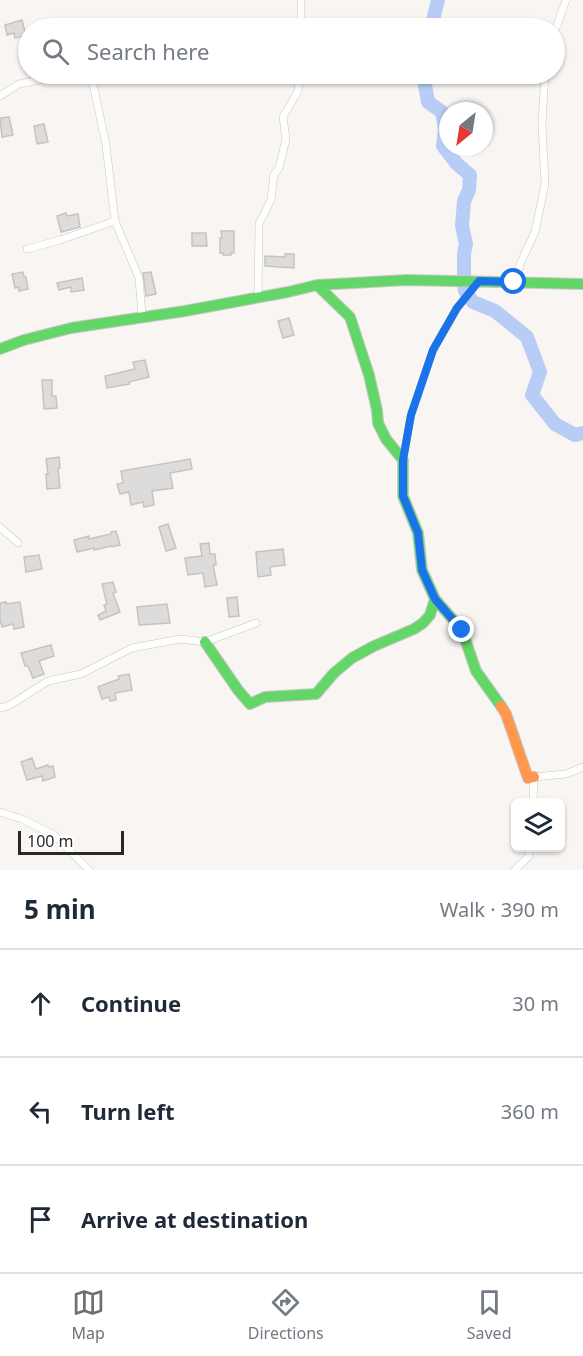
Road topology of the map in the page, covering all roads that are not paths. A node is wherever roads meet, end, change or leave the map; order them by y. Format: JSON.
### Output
{"nodes":[{"id":1,"x":301,"y":0,"type":"edge"},
{"id":2,"x":566,"y":0,"type":"edge"},
{"id":3,"x":301,"y":18,"type":"edge"},
{"id":4,"x":560,"y":18,"type":"edge"},
{"id":5,"x":19,"y":84,"type":"edge"},
{"id":6,"x":93,"y":84,"type":"edge"},
{"id":7,"x":298,"y":84,"type":"edge"},
{"id":8,"x":544,"y":84,"type":"edge"},
{"id":9,"x":0,"y":96,"type":"edge"},
{"id":10,"x":115,"y":221,"type":"junction"},
{"id":11,"x":27,"y":249,"type":"dead end"},
{"id":12,"x":479,"y":281,"type":"junction"},
{"id":13,"x":514,"y":282,"type":"junction"},
{"id":14,"x":583,"y":284,"type":"edge"},
{"id":15,"x":317,"y":285,"type":"junction"},
{"id":16,"x":258,"y":296,"type":"junction"},
{"id":17,"x":142,"y":316,"type":"junction"},
{"id":18,"x":0,"y":349,"type":"edge"},
{"id":19,"x":403,"y":460,"type":"junction"},
{"id":20,"x":0,"y":527,"type":"edge"},
{"id":21,"x":18,"y":543,"type":"dead end"},
{"id":22,"x":435,"y":599,"type":"junction"},
{"id":23,"x":256,"y":622,"type":"dead end"},
{"id":24,"x":205,"y":642,"type":"junction"},
{"id":25,"x":0,"y":707,"type":"edge"},
{"id":26,"x":583,"y":767,"type":"edge"},
{"id":27,"x":534,"y":777,"type":"junction"},
{"id":28,"x":533,"y":798,"type":"edge"},
{"id":29,"x":0,"y":812,"type":"edge"},
{"id":30,"x":530,"y":852,"type":"edge"},
{"id":31,"x":89,"y":870,"type":"edge"},
{"id":32,"x":515,"y":870,"type":"edge"}],
"edges":[{"from":1,"to":3,"type":"street"},
{"from":2,"to":4,"type":"street"},
{"from":5,"to":9,"type":"street"},
{"from":6,"to":10,"type":"street"},
{"from":7,"to":16,"type":"street"},
{"from":8,"to":13,"type":"street"},
{"from":10,"to":11,"type":"street"},
{"from":10,"to":17,"type":"street"},
{"from":12,"to":13,"type":"street"},
{"from":12,"to":15,"type":"street"},
{"from":12,"to":19,"type":"street"},
{"from":13,"to":14,"type":"street"},
{"from":15,"to":16,"type":"street"},
{"from":15,"to":19,"type":"street"},
{"from":16,"to":17,"type":"street"},
{"from":17,"to":18,"type":"street"},
{"from":19,"to":22,"type":"street"},
{"from":20,"to":21,"type":"street"},
{"from":22,"to":24,"type":"street"},
{"from":22,"to":27,"type":"street"},
{"from":23,"to":24,"type":"street"},
{"from":24,"to":25,"type":"street"},
{"from":26,"to":27,"type":"street"},
{"from":27,"to":28,"type":"street"},
{"from":29,"to":31,"type":"street"},
{"from":30,"to":32,"type":"street"}]}
